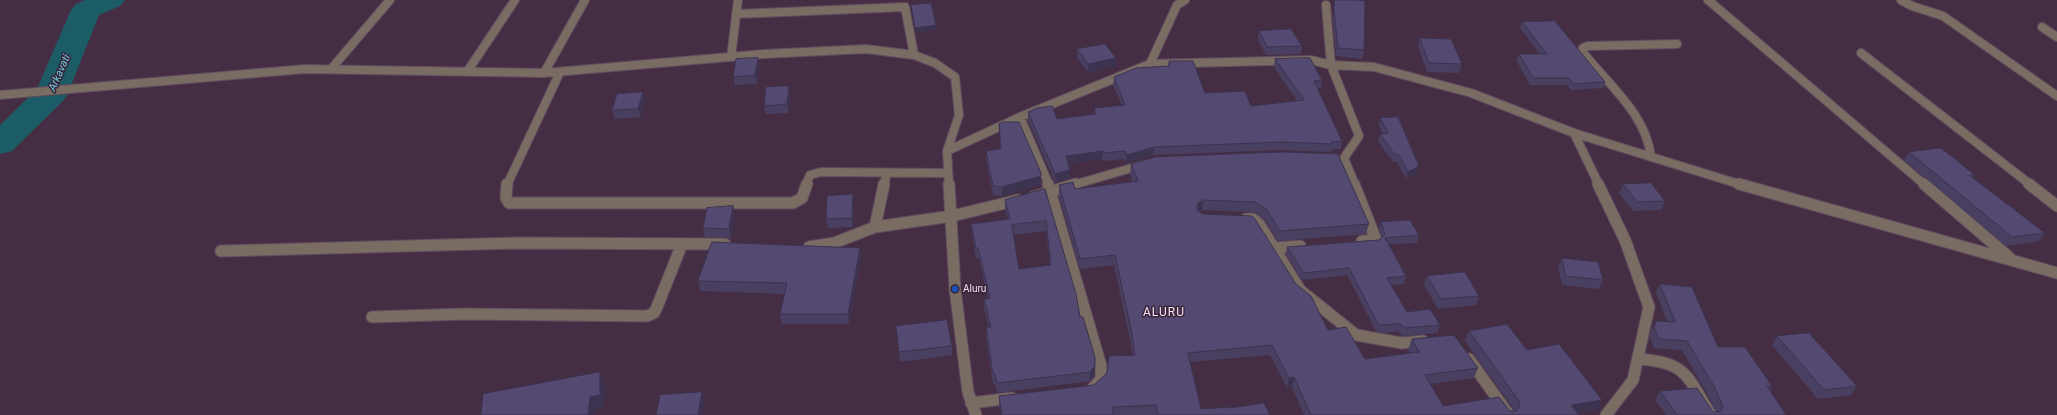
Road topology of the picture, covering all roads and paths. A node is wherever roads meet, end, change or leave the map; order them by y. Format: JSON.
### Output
{"nodes":[{"id":1,"x":390,"y":0,"type":"edge"},
{"id":2,"x":515,"y":0,"type":"edge"},
{"id":3,"x":585,"y":0,"type":"edge"},
{"id":4,"x":738,"y":0,"type":"edge"},
{"id":5,"x":1185,"y":0,"type":"edge"},
{"id":6,"x":1708,"y":0,"type":"edge"},
{"id":7,"x":1901,"y":0,"type":"edge"},
{"id":8,"x":1326,"y":5,"type":"dead end"},
{"id":9,"x":736,"y":14,"type":"junction"},
{"id":10,"x":2042,"y":28,"type":"dead end"},
{"id":11,"x":2057,"y":37,"type":"edge"},
{"id":12,"x":1677,"y":44,"type":"dead end"},
{"id":13,"x":1861,"y":53,"type":"dead end"},
{"id":14,"x":914,"y":55,"type":"junction"},
{"id":15,"x":731,"y":57,"type":"junction"},
{"id":16,"x":1150,"y":64,"type":"junction"},
{"id":17,"x":1332,"y":65,"type":"junction"},
{"id":18,"x":330,"y":70,"type":"junction"},
{"id":19,"x":467,"y":72,"type":"junction"},
{"id":20,"x":560,"y":72,"type":"junction"},
{"id":21,"x":544,"y":73,"type":"junction"},
{"id":22,"x":0,"y":95,"type":"edge"},
{"id":23,"x":2057,"y":96,"type":"edge"},
{"id":24,"x":1020,"y":117,"type":"junction"},
{"id":25,"x":1574,"y":133,"type":"junction"},
{"id":26,"x":947,"y":151,"type":"junction"},
{"id":27,"x":1651,"y":157,"type":"junction"},
{"id":28,"x":1153,"y":162,"type":"edge"},
{"id":29,"x":887,"y":173,"type":"junction"},
{"id":30,"x":948,"y":173,"type":"junction"},
{"id":31,"x":1051,"y":191,"type":"junction"},
{"id":32,"x":2057,"y":206,"type":"edge"},
{"id":33,"x":952,"y":216,"type":"junction"},
{"id":34,"x":1238,"y":219,"type":"edge"},
{"id":35,"x":875,"y":227,"type":"junction"},
{"id":36,"x":1352,"y":242,"type":"edge"},
{"id":37,"x":682,"y":244,"type":"junction"},
{"id":38,"x":739,"y":245,"type":"edge"},
{"id":39,"x":1313,"y":245,"type":"edge"},
{"id":40,"x":795,"y":246,"type":"edge"},
{"id":41,"x":1274,"y":248,"type":"junction"},
{"id":42,"x":221,"y":251,"type":"dead end"},
{"id":43,"x":2013,"y":260,"type":"junction"},
{"id":44,"x":2057,"y":272,"type":"edge"},
{"id":45,"x":372,"y":317,"type":"dead end"},
{"id":46,"x":1432,"y":340,"type":"edge"},
{"id":47,"x":1464,"y":351,"type":"edge"},
{"id":48,"x":1638,"y":359,"type":"junction"},
{"id":49,"x":1078,"y":390,"type":"edge"},
{"id":50,"x":1024,"y":396,"type":"edge"},
{"id":51,"x":971,"y":403,"type":"junction"},
{"id":52,"x":976,"y":415,"type":"edge"},
{"id":53,"x":1509,"y":415,"type":"edge"},
{"id":54,"x":1606,"y":415,"type":"edge"},
{"id":55,"x":1711,"y":415,"type":"edge"}],
"edges":[{"from":1,"to":18,"type":"street"},
{"from":2,"to":19,"type":"street"},
{"from":3,"to":21,"type":"street"},
{"from":4,"to":9,"type":"street"},
{"from":5,"to":16,"type":"street"},
{"from":6,"to":43,"type":"street"},
{"from":7,"to":23,"type":"street"},
{"from":8,"to":17,"type":"street"},
{"from":9,"to":14,"type":"street"},
{"from":9,"to":15,"type":"street"},
{"from":10,"to":11,"type":"street"},
{"from":12,"to":27,"type":"street"},
{"from":13,"to":32,"type":"street"},
{"from":14,"to":15,"type":"street"},
{"from":14,"to":26,"type":"street"},
{"from":15,"to":20,"type":"street"},
{"from":16,"to":17,"type":"street"},
{"from":16,"to":24,"type":"street"},
{"from":17,"to":25,"type":"street"},
{"from":17,"to":36,"type":"street"},
{"from":18,"to":19,"type":"street"},
{"from":18,"to":22,"type":"street"},
{"from":19,"to":21,"type":"street"},
{"from":20,"to":21,"type":"street"},
{"from":20,"to":29,"type":"street"},
{"from":24,"to":26,"type":"street"},
{"from":24,"to":31,"type":"street"},
{"from":25,"to":27,"type":"street"},
{"from":25,"to":48,"type":"street"},
{"from":26,"to":30,"type":"street"},
{"from":27,"to":43,"type":"street"},
{"from":28,"to":31,"type":"street"},
{"from":29,"to":30,"type":"street"},
{"from":29,"to":35,"type":"street"},
{"from":30,"to":33,"type":"street"},
{"from":31,"to":33,"type":"street"},
{"from":31,"to":49,"type":"street"},
{"from":33,"to":35,"type":"street"},
{"from":33,"to":51,"type":"street"},
{"from":34,"to":41,"type":"street"},
{"from":35,"to":40,"type":"street"},
{"from":37,"to":38,"type":"street"},
{"from":37,"to":42,"type":"street"},
{"from":37,"to":45,"type":"street"},
{"from":39,"to":41,"type":"street"},
{"from":41,"to":46,"type":"street"},
{"from":43,"to":44,"type":"street"},
{"from":47,"to":53,"type":"street"},
{"from":48,"to":54,"type":"street"},
{"from":48,"to":55,"type":"street"},
{"from":50,"to":51,"type":"street"},
{"from":51,"to":52,"type":"street"}]}
